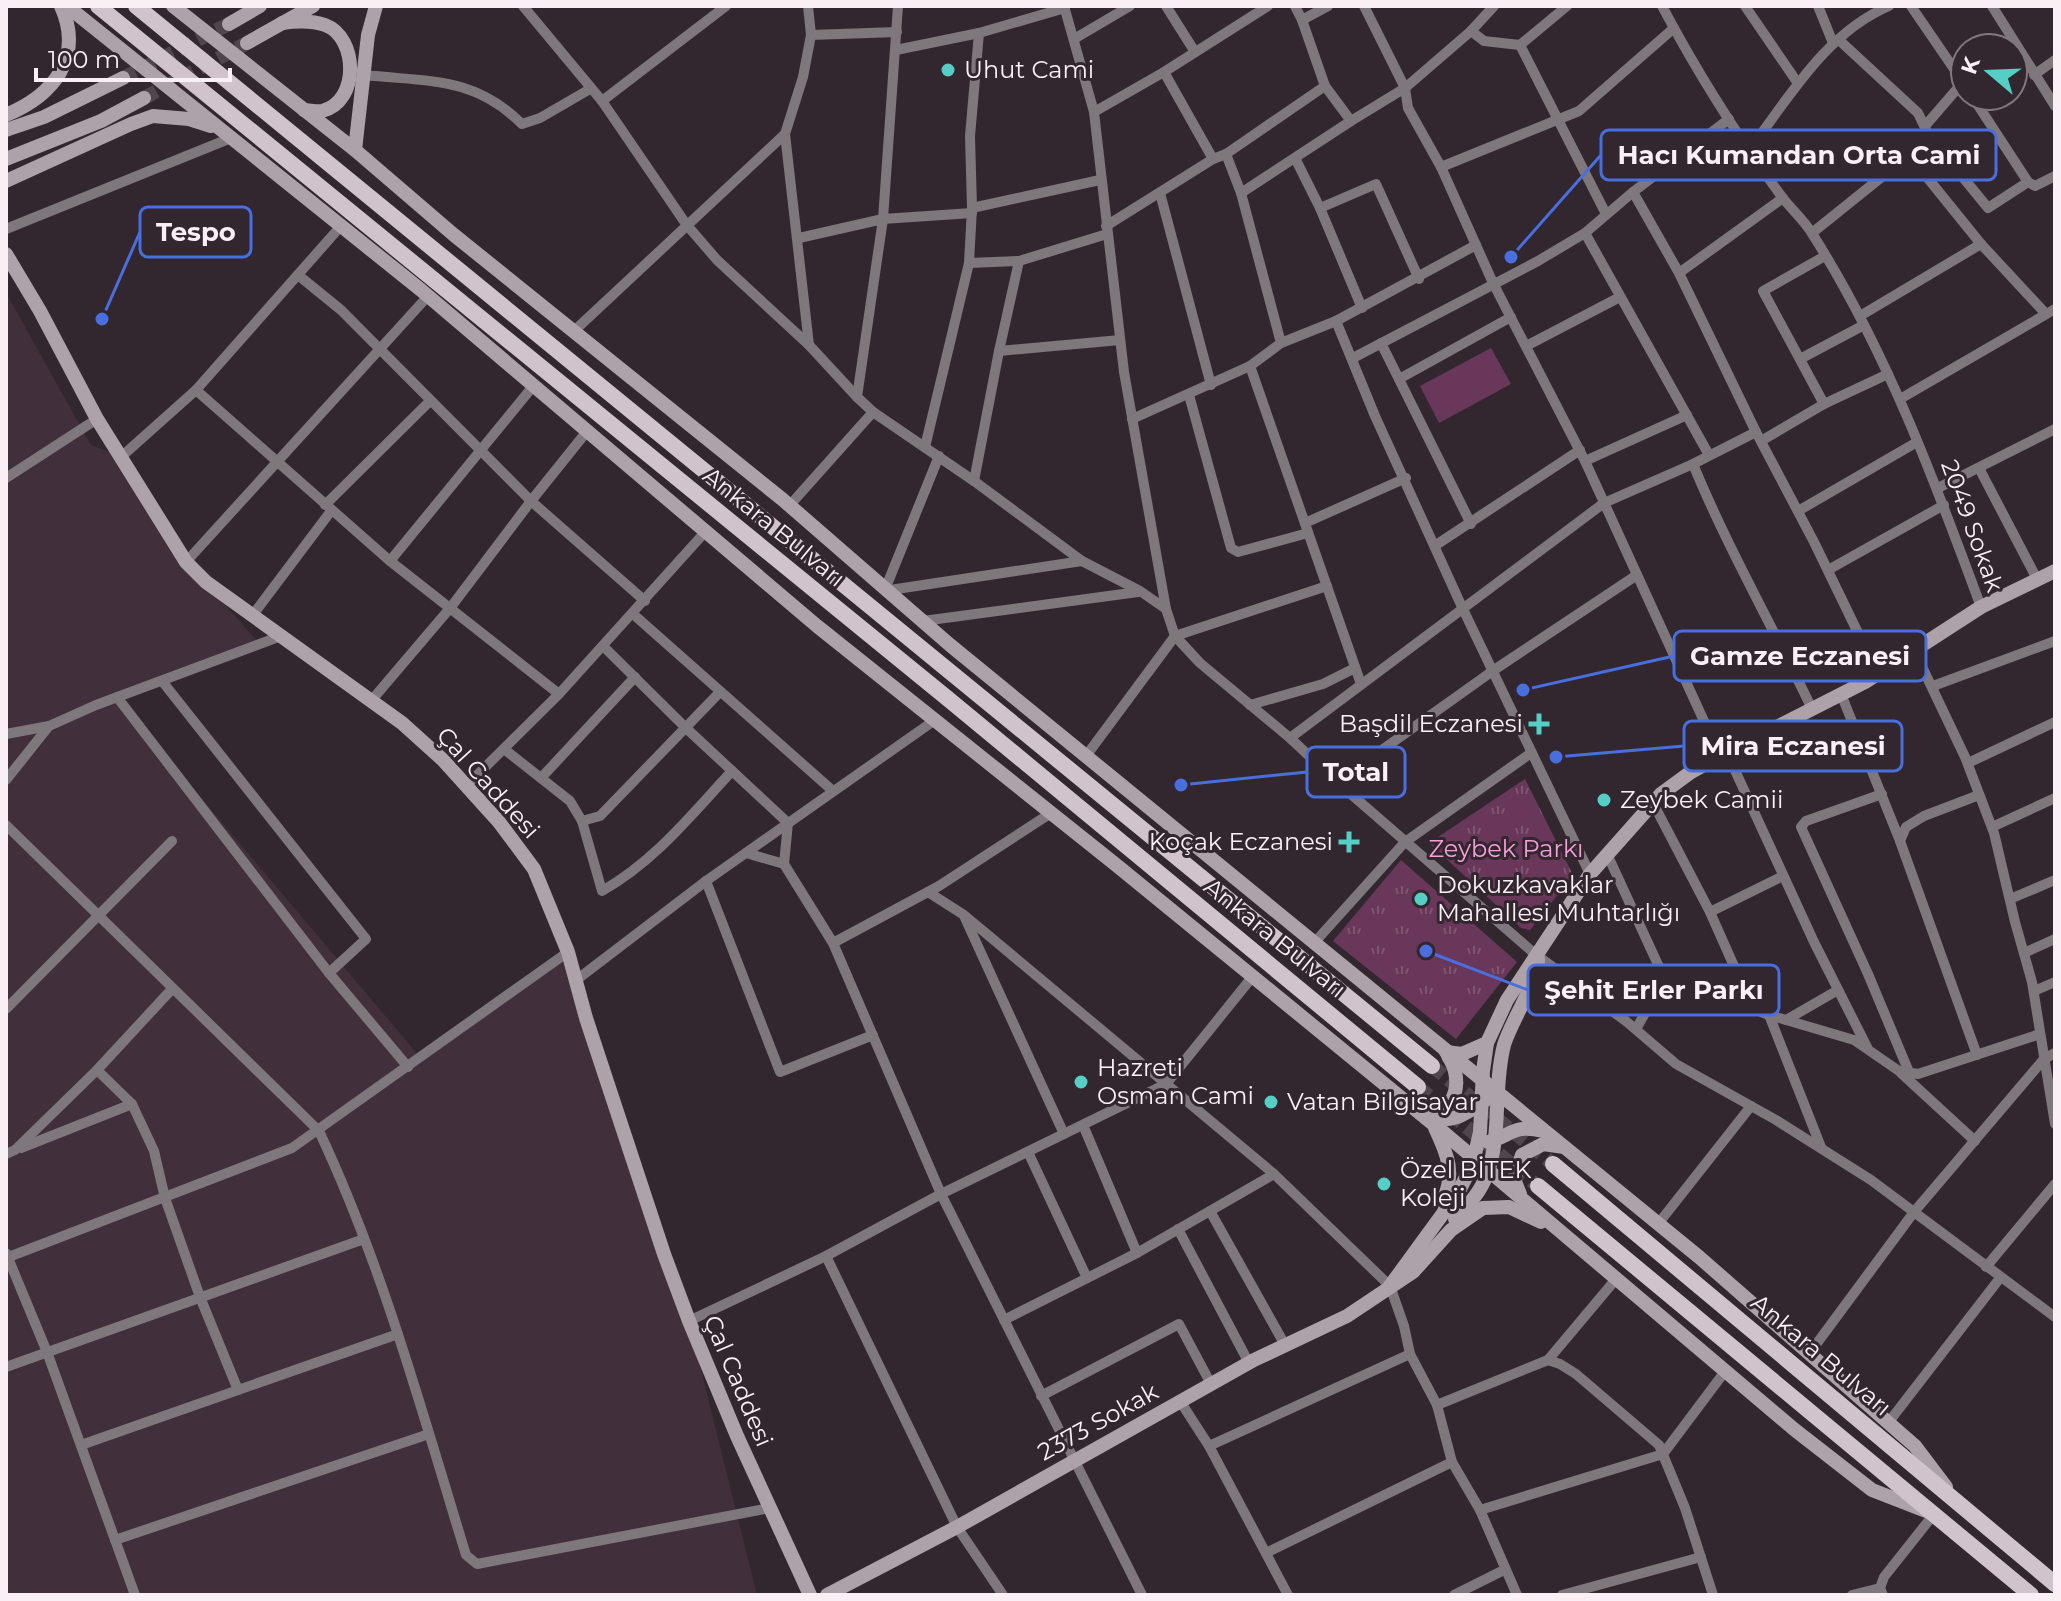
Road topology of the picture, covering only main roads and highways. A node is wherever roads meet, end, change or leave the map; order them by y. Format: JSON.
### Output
{"nodes":[{"id":1,"x":64,"y":6,"type":"edge"},
{"id":2,"x":98,"y":6,"type":"edge"},
{"id":3,"x":136,"y":6,"type":"edge"},
{"id":4,"x":173,"y":6,"type":"edge"},
{"id":5,"x":260,"y":6,"type":"edge"},
{"id":6,"x":313,"y":6,"type":"edge"},
{"id":7,"x":376,"y":6,"type":"edge"},
{"id":8,"x":282,"y":23,"type":"junction"},
{"id":9,"x":229,"y":24,"type":"tunnel mouth"},
{"id":10,"x":247,"y":43,"type":"tunnel mouth"},
{"id":11,"x":123,"y":78,"type":"tunnel mouth"},
{"id":12,"x":144,"y":98,"type":"tunnel mouth"},
{"id":13,"x":304,"y":110,"type":"junction"},
{"id":14,"x":6,"y":115,"type":"edge"},
{"id":15,"x":6,"y":130,"type":"edge"},
{"id":16,"x":226,"y":134,"type":"junction"},
{"id":17,"x":355,"y":150,"type":"junction"},
{"id":18,"x":6,"y":159,"type":"edge"},
{"id":19,"x":6,"y":181,"type":"edge"},
{"id":20,"x":6,"y":254,"type":"edge"},
{"id":21,"x":2055,"y":571,"type":"edge"},
{"id":22,"x":1537,"y":955,"type":"junction"},
{"id":23,"x":1487,"y":1043,"type":"junction"},
{"id":24,"x":1446,"y":1052,"type":"junction"},
{"id":25,"x":1432,"y":1066,"type":"tunnel mouth"},
{"id":26,"x":1482,"y":1080,"type":"junction"},
{"id":27,"x":1418,"y":1087,"type":"tunnel mouth"},
{"id":28,"x":1497,"y":1092,"type":"junction"},
{"id":29,"x":1406,"y":1102,"type":"junction"},
{"id":30,"x":1482,"y":1103,"type":"junction"},
{"id":31,"x":1430,"y":1121,"type":"junction"},
{"id":32,"x":1547,"y":1132,"type":"junction"},
{"id":33,"x":1565,"y":1147,"type":"junction"},
{"id":34,"x":1482,"y":1148,"type":"junction"},
{"id":35,"x":1553,"y":1164,"type":"tunnel mouth"},
{"id":36,"x":1489,"y":1170,"type":"junction"},
{"id":37,"x":1538,"y":1186,"type":"tunnel mouth"},
{"id":38,"x":1522,"y":1199,"type":"junction"},
{"id":39,"x":1559,"y":1230,"type":"junction"},
{"id":40,"x":1436,"y":1245,"type":"junction"},
{"id":41,"x":1411,"y":1255,"type":"junction"},
{"id":42,"x":1390,"y":1286,"type":"junction"},
{"id":43,"x":1954,"y":1498,"type":"junction"},
{"id":44,"x":1934,"y":1514,"type":"junction"},
{"id":45,"x":2055,"y":1584,"type":"edge"},
{"id":46,"x":810,"y":1595,"type":"edge"},
{"id":47,"x":827,"y":1595,"type":"edge"},
{"id":48,"x":2031,"y":1595,"type":"edge"}],
"edges":[{"from":1,"to":14,"type":"main road"},
{"from":1,"to":16,"type":"main road"},
{"from":2,"to":27,"type":"main road","name":"Ankara Bulvarı"},
{"from":3,"to":25,"type":"main road","name":"Ankara Bulvarı"},
{"from":4,"to":13,"type":"main road"},
{"from":5,"to":9,"type":"main road"},
{"from":6,"to":8,"type":"main road"},
{"from":7,"to":17,"type":"main road"},
{"from":8,"to":10,"type":"main road"},
{"from":8,"to":13,"type":"main road"},
{"from":11,"to":15,"type":"main road"},
{"from":12,"to":18,"type":"main road"},
{"from":13,"to":17,"type":"main road"},
{"from":16,"to":19,"type":"main road"},
{"from":16,"to":29,"type":"main road"},
{"from":17,"to":24,"type":"main road"},
{"from":20,"to":46,"type":"main road","name":"Çal Caddesi"},
{"from":21,"to":22,"type":"main road","name":"2049 Sokak"},
{"from":22,"to":23,"type":"main road"},
{"from":22,"to":28,"type":"main road"},
{"from":23,"to":24,"type":"main road"},
{"from":23,"to":26,"type":"main road"},
{"from":24,"to":26,"type":"main road"},
{"from":24,"to":29,"type":"main road"},
{"from":26,"to":28,"type":"main road"},
{"from":26,"to":30,"type":"main road"},
{"from":28,"to":30,"type":"main road"},
{"from":28,"to":32,"type":"main road"},
{"from":28,"to":34,"type":"main road"},
{"from":29,"to":31,"type":"main road"},
{"from":30,"to":31,"type":"main road"},
{"from":30,"to":34,"type":"main road"},
{"from":31,"to":34,"type":"main road"},
{"from":31,"to":41,"type":"main road"},
{"from":32,"to":33,"type":"main road"},
{"from":32,"to":34,"type":"main road"},
{"from":33,"to":38,"type":"main road"},
{"from":33,"to":43,"type":"main road"},
{"from":34,"to":36,"type":"main road"},
{"from":34,"to":36,"type":"main road"},
{"from":34,"to":41,"type":"main road"},
{"from":35,"to":43,"type":"main road","name":"Ankara Bulvarı"},
{"from":36,"to":38,"type":"main road"},
{"from":36,"to":40,"type":"main road"},
{"from":37,"to":44,"type":"main road","name":"Ankara Bulvarı"},
{"from":38,"to":39,"type":"main road"},
{"from":39,"to":40,"type":"main road"},
{"from":39,"to":44,"type":"main road"},
{"from":40,"to":42,"type":"main road","name":"2373 Sokak"},
{"from":41,"to":42,"type":"main road"},
{"from":42,"to":47,"type":"main road","name":"2373 Sokak"},
{"from":43,"to":45,"type":"main road","name":"Ankara Bulvarı"},
{"from":44,"to":48,"type":"main road","name":"Ankara Bulvarı"}]}
